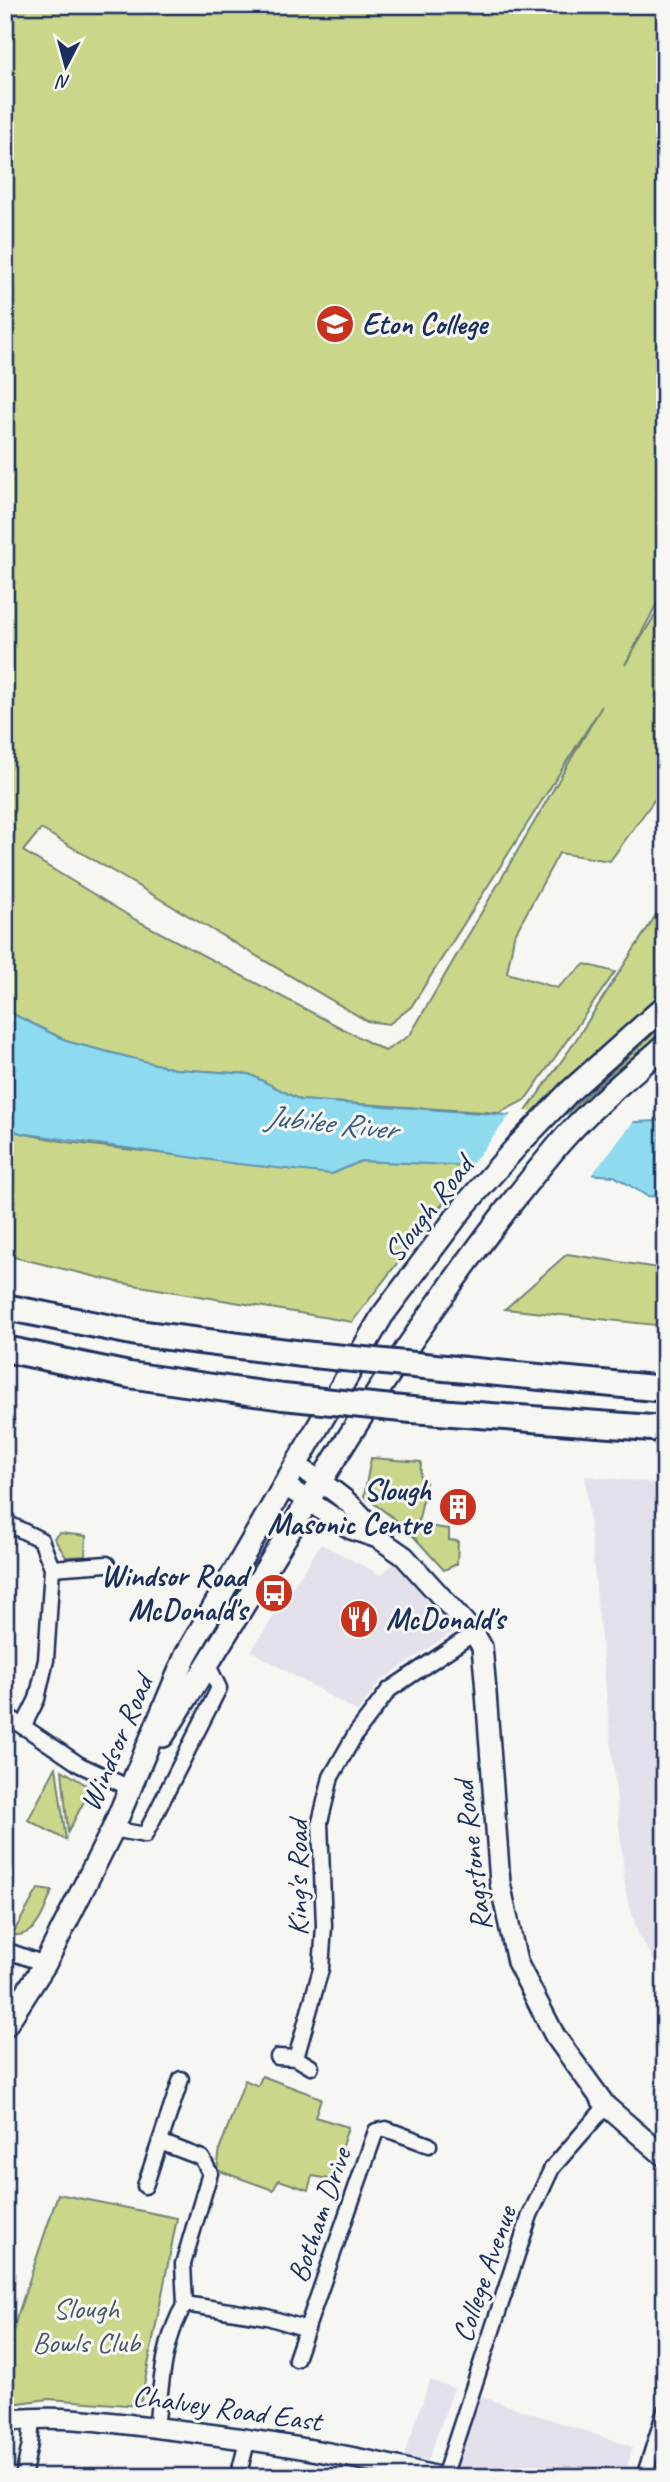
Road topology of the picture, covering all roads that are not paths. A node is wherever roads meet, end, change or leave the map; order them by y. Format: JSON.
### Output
{"nodes":[{"id":1,"x":665,"y":1006,"type":"edge"},
{"id":2,"x":665,"y":1045,"type":"edge"},
{"id":3,"x":5,"y":1307,"type":"edge"},
{"id":4,"x":5,"y":1349,"type":"edge"},
{"id":5,"x":665,"y":1389,"type":"edge"},
{"id":6,"x":665,"y":1429,"type":"edge"},
{"id":7,"x":296,"y":1465,"type":"junction"},
{"id":8,"x":322,"y":1483,"type":"junction"},
{"id":9,"x":284,"y":1485,"type":"junction"},
{"id":10,"x":309,"y":1502,"type":"junction"},
{"id":11,"x":5,"y":1522,"type":"edge"},
{"id":12,"x":378,"y":1538,"type":"junction"},
{"id":13,"x":107,"y":1564,"type":"dead end"},
{"id":14,"x":52,"y":1568,"type":"junction"},
{"id":15,"x":474,"y":1633,"type":"junction"},
{"id":16,"x":208,"y":1665,"type":"junction"},
{"id":17,"x":5,"y":1714,"type":"edge"},
{"id":18,"x":23,"y":1727,"type":"junction"},
{"id":19,"x":130,"y":1788,"type":"junction"},
{"id":20,"x":113,"y":1829,"type":"junction"},
{"id":21,"x":5,"y":1950,"type":"edge"},
{"id":22,"x":45,"y":1964,"type":"junction"},
{"id":23,"x":5,"y":2026,"type":"edge"},
{"id":24,"x":278,"y":2057,"type":"dead end"},
{"id":25,"x":296,"y":2058,"type":"junction"},
{"id":26,"x":311,"y":2067,"type":"dead end"},
{"id":27,"x":181,"y":2079,"type":"dead end"},
{"id":28,"x":606,"y":2106,"type":"junction"},
{"id":29,"x":160,"y":2142,"type":"junction"},
{"id":30,"x":429,"y":2145,"type":"dead end"},
{"id":31,"x":665,"y":2157,"type":"edge"},
{"id":32,"x":145,"y":2186,"type":"dead end"},
{"id":33,"x":185,"y":2304,"type":"junction"},
{"id":34,"x":307,"y":2329,"type":"junction"},
{"id":35,"x":296,"y":2359,"type":"dead end"},
{"id":36,"x":665,"y":2411,"type":"edge"},
{"id":37,"x":32,"y":2417,"type":"junction"},
{"id":38,"x":5,"y":2421,"type":"edge"},
{"id":39,"x":156,"y":2428,"type":"junction"},
{"id":40,"x":248,"y":2438,"type":"junction"},
{"id":41,"x":23,"y":2477,"type":"edge"},
{"id":42,"x":238,"y":2477,"type":"edge"},
{"id":43,"x":438,"y":2477,"type":"edge"},
{"id":44,"x":444,"y":2477,"type":"edge"},
{"id":45,"x":644,"y":2477,"type":"edge"}],
"edges":[{"from":1,"to":7,"type":"main road","name":"Slough Road"},
{"from":2,"to":8,"type":"main road"},
{"from":3,"to":5,"type":"highway","bridge":true},
{"from":4,"to":6,"type":"highway","bridge":true},
{"from":7,"to":8,"type":"main road","name":"Ragstone Road"},
{"from":7,"to":9,"type":"main road","name":"Slough Road"},
{"from":8,"to":10,"type":"main road"},
{"from":8,"to":12,"type":"main road","name":"Ragstone Road"},
{"from":9,"to":10,"type":"main road","name":"Ragstone Road"},
{"from":9,"to":19,"type":"main road","name":"Windsor Road"},
{"from":10,"to":12,"type":"main road","name":"Ragstone Road"},
{"from":10,"to":16,"type":"main road"},
{"from":11,"to":14,"type":"street"},
{"from":12,"to":15,"type":"main road","name":"Ragstone Road"},
{"from":13,"to":14,"type":"street"},
{"from":14,"to":18,"type":"street"},
{"from":15,"to":25,"type":"street","name":"King's Road"},
{"from":15,"to":28,"type":"main road","name":"Ragstone Road"},
{"from":16,"to":19,"type":"main road"},
{"from":16,"to":20,"type":"street"},
{"from":17,"to":18,"type":"street"},
{"from":18,"to":19,"type":"street"},
{"from":19,"to":20,"type":"main road","name":"Windsor Road"},
{"from":20,"to":22,"type":"main road","name":"Windsor Road"},
{"from":21,"to":22,"type":"street"},
{"from":22,"to":23,"type":"main road","name":"Windsor Road"},
{"from":24,"to":25,"type":"street"},
{"from":25,"to":26,"type":"street"},
{"from":27,"to":29,"type":"street"},
{"from":28,"to":31,"type":"main road","name":"Ragstone Road"},
{"from":28,"to":44,"type":"street","name":"College Avenue"},
{"from":29,"to":32,"type":"street"},
{"from":29,"to":33,"type":"street"},
{"from":30,"to":34,"type":"street","name":"Botham Drive"},
{"from":33,"to":34,"type":"street","name":"Botham Drive"},
{"from":33,"to":39,"type":"street"},
{"from":34,"to":35,"type":"street","name":"Botham Drive"},
{"from":36,"to":45,"type":"street"},
{"from":37,"to":38,"type":"main road","name":"Chalvey Road East"},
{"from":37,"to":39,"type":"main road","name":"Chalvey Road East"},
{"from":37,"to":41,"type":"street"},
{"from":39,"to":40,"type":"main road","name":"Chalvey Road East"},
{"from":40,"to":42,"type":"street"},
{"from":40,"to":43,"type":"main road","name":"Chalvey Road East"}]}
